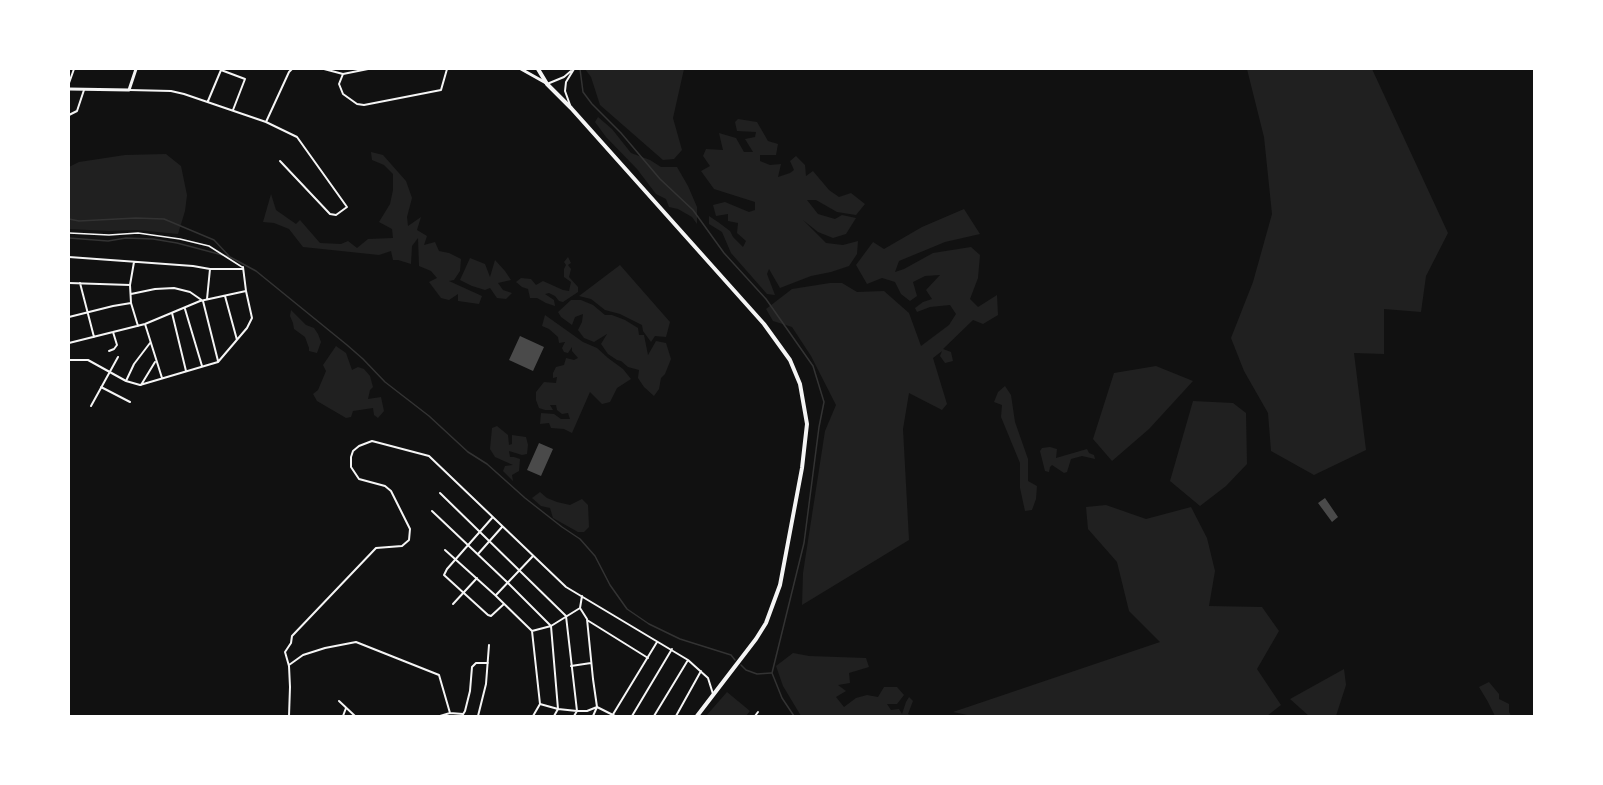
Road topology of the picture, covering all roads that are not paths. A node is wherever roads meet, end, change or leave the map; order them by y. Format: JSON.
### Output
{"nodes":[{"id":1,"x":74,"y":69,"type":"edge"},
{"id":2,"x":136,"y":69,"type":"edge"},
{"id":3,"x":292,"y":69,"type":"edge"},
{"id":4,"x":324,"y":69,"type":"edge"},
{"id":5,"x":368,"y":69,"type":"edge"},
{"id":6,"x":447,"y":69,"type":"edge"},
{"id":7,"x":521,"y":69,"type":"edge"},
{"id":8,"x":538,"y":69,"type":"edge"},
{"id":9,"x":574,"y":69,"type":"edge"},
{"id":10,"x":343,"y":74,"type":"junction"},
{"id":11,"x":69,"y":83,"type":"edge"},
{"id":12,"x":547,"y":84,"type":"junction"},
{"id":13,"x":69,"y":89,"type":"edge"},
{"id":14,"x":84,"y":90,"type":"junction"},
{"id":15,"x":129,"y":90,"type":"junction"},
{"id":16,"x":208,"y":102,"type":"junction"},
{"id":17,"x":572,"y":108,"type":"junction"},
{"id":18,"x":233,"y":110,"type":"junction"},
{"id":19,"x":69,"y":115,"type":"edge"},
{"id":20,"x":266,"y":122,"type":"junction"},
{"id":21,"x":280,"y":161,"type":"dead end"},
{"id":22,"x":69,"y":233,"type":"edge"},
{"id":23,"x":69,"y":257,"type":"edge"},
{"id":24,"x":134,"y":262,"type":"junction"},
{"id":25,"x":243,"y":268,"type":"junction"},
{"id":26,"x":210,"y":269,"type":"junction"},
{"id":27,"x":69,"y":283,"type":"edge"},
{"id":28,"x":80,"y":283,"type":"junction"},
{"id":29,"x":130,"y":285,"type":"junction"},
{"id":30,"x":246,"y":291,"type":"junction"},
{"id":31,"x":130,"y":294,"type":"junction"},
{"id":32,"x":225,"y":296,"type":"junction"},
{"id":33,"x":207,"y":299,"type":"junction"},
{"id":34,"x":203,"y":301,"type":"junction"},
{"id":35,"x":131,"y":303,"type":"junction"},
{"id":36,"x":185,"y":308,"type":"junction"},
{"id":37,"x":88,"y":312,"type":"junction"},
{"id":38,"x":172,"y":313,"type":"junction"},
{"id":39,"x":69,"y":317,"type":"edge"},
{"id":40,"x":145,"y":324,"type":"junction"},
{"id":41,"x":138,"y":326,"type":"junction"},
{"id":42,"x":113,"y":332,"type":"junction"},
{"id":43,"x":94,"y":337,"type":"junction"},
{"id":44,"x":237,"y":340,"type":"junction"},
{"id":45,"x":69,"y":343,"type":"edge"},
{"id":46,"x":150,"y":343,"type":"junction"},
{"id":47,"x":109,"y":351,"type":"dead end"},
{"id":48,"x":118,"y":357,"type":"dead end"},
{"id":49,"x":69,"y":360,"type":"edge"},
{"id":50,"x":156,"y":360,"type":"junction"},
{"id":51,"x":218,"y":362,"type":"junction"},
{"id":52,"x":202,"y":366,"type":"junction"},
{"id":53,"x":186,"y":371,"type":"junction"},
{"id":54,"x":109,"y":372,"type":"junction"},
{"id":55,"x":162,"y":378,"type":"junction"},
{"id":56,"x":126,"y":381,"type":"junction"},
{"id":57,"x":141,"y":385,"type":"junction"},
{"id":58,"x":101,"y":387,"type":"junction"},
{"id":59,"x":130,"y":402,"type":"dead end"},
{"id":60,"x":91,"y":406,"type":"dead end"},
{"id":61,"x":440,"y":493,"type":"dead end"},
{"id":62,"x":432,"y":511,"type":"dead end"},
{"id":63,"x":493,"y":517,"type":"junction"},
{"id":64,"x":502,"y":526,"type":"junction"},
{"id":65,"x":480,"y":532,"type":"junction"},
{"id":66,"x":489,"y":541,"type":"junction"},
{"id":67,"x":468,"y":545,"type":"junction"},
{"id":68,"x":445,"y":550,"type":"dead end"},
{"id":69,"x":478,"y":554,"type":"junction"},
{"id":70,"x":533,"y":556,"type":"junction"},
{"id":71,"x":455,"y":560,"type":"junction"},
{"id":72,"x":520,"y":570,"type":"junction"},
{"id":73,"x":477,"y":579,"type":"junction"},
{"id":74,"x":508,"y":583,"type":"junction"},
{"id":75,"x":463,"y":593,"type":"junction"},
{"id":76,"x":495,"y":595,"type":"junction"},
{"id":77,"x":582,"y":596,"type":"junction"},
{"id":78,"x":453,"y":604,"type":"dead end"},
{"id":79,"x":504,"y":604,"type":"junction"},
{"id":80,"x":580,"y":608,"type":"junction"},
{"id":81,"x":566,"y":616,"type":"junction"},
{"id":82,"x":587,"y":620,"type":"junction"},
{"id":83,"x":550,"y":626,"type":"junction"},
{"id":84,"x":532,"y":631,"type":"junction"},
{"id":85,"x":657,"y":642,"type":"junction"},
{"id":86,"x":489,"y":645,"type":"dead end"},
{"id":87,"x":672,"y":649,"type":"junction"},
{"id":88,"x":648,"y":658,"type":"junction"},
{"id":89,"x":688,"y":660,"type":"junction"},
{"id":90,"x":488,"y":663,"type":"junction"},
{"id":91,"x":591,"y":663,"type":"junction"},
{"id":92,"x":289,"y":666,"type":"junction"},
{"id":93,"x":571,"y":666,"type":"junction"},
{"id":94,"x":701,"y":671,"type":"junction"},
{"id":95,"x":713,"y":695,"type":"junction"},
{"id":96,"x":339,"y":701,"type":"dead end"},
{"id":97,"x":540,"y":704,"type":"junction"},
{"id":98,"x":597,"y":707,"type":"junction"},
{"id":99,"x":346,"y":708,"type":"junction"},
{"id":100,"x":558,"y":709,"type":"junction"},
{"id":101,"x":577,"y":711,"type":"junction"},
{"id":102,"x":758,"y":712,"type":"dead end"},
{"id":103,"x":450,"y":713,"type":"junction"},
{"id":104,"x":462,"y":715,"type":"edge"},
{"id":105,"x":289,"y":716,"type":"edge"},
{"id":106,"x":343,"y":716,"type":"edge"},
{"id":107,"x":354,"y":716,"type":"edge"},
{"id":108,"x":440,"y":716,"type":"edge"},
{"id":109,"x":478,"y":716,"type":"edge"},
{"id":110,"x":533,"y":716,"type":"edge"},
{"id":111,"x":554,"y":716,"type":"edge"},
{"id":112,"x":574,"y":716,"type":"edge"},
{"id":113,"x":593,"y":716,"type":"edge"},
{"id":114,"x":613,"y":716,"type":"edge"},
{"id":115,"x":632,"y":716,"type":"edge"},
{"id":116,"x":654,"y":716,"type":"edge"},
{"id":117,"x":676,"y":716,"type":"edge"},
{"id":118,"x":697,"y":716,"type":"edge"},
{"id":119,"x":754,"y":716,"type":"edge"}],
"edges":[{"from":1,"to":11,"type":"street"},
{"from":2,"to":15,"type":"street"},
{"from":3,"to":20,"type":"street"},
{"from":4,"to":10,"type":"street"},
{"from":5,"to":10,"type":"street"},
{"from":6,"to":10,"type":"street"},
{"from":7,"to":12,"type":"street"},
{"from":8,"to":12,"type":"main road"},
{"from":9,"to":12,"type":"street"},
{"from":9,"to":17,"type":"street"},
{"from":12,"to":17,"type":"main road"},
{"from":13,"to":14,"type":"street"},
{"from":14,"to":15,"type":"street"},
{"from":14,"to":19,"type":"street"},
{"from":15,"to":16,"type":"street"},
{"from":16,"to":18,"type":"street"},
{"from":16,"to":18,"type":"street"},
{"from":17,"to":95,"type":"main road"},
{"from":18,"to":20,"type":"street"},
{"from":20,"to":21,"type":"street"},
{"from":22,"to":25,"type":"lane"},
{"from":23,"to":24,"type":"street"},
{"from":24,"to":26,"type":"street"},
{"from":24,"to":29,"type":"street"},
{"from":25,"to":26,"type":"street"},
{"from":25,"to":30,"type":"street"},
{"from":26,"to":33,"type":"street"},
{"from":27,"to":28,"type":"street"},
{"from":28,"to":29,"type":"street"},
{"from":28,"to":37,"type":"street"},
{"from":29,"to":31,"type":"street"},
{"from":30,"to":32,"type":"street"},
{"from":30,"to":44,"type":"street"},
{"from":31,"to":34,"type":"street"},
{"from":31,"to":35,"type":"street"},
{"from":32,"to":33,"type":"street"},
{"from":32,"to":44,"type":"street"},
{"from":33,"to":34,"type":"street"},
{"from":34,"to":36,"type":"street"},
{"from":34,"to":51,"type":"street"},
{"from":35,"to":37,"type":"street"},
{"from":35,"to":41,"type":"street"},
{"from":36,"to":38,"type":"street"},
{"from":36,"to":52,"type":"street"},
{"from":37,"to":39,"type":"street"},
{"from":37,"to":43,"type":"street"},
{"from":38,"to":40,"type":"street"},
{"from":38,"to":53,"type":"street"},
{"from":40,"to":41,"type":"street"},
{"from":40,"to":46,"type":"street"},
{"from":41,"to":42,"type":"street"},
{"from":42,"to":43,"type":"street"},
{"from":42,"to":47,"type":"street"},
{"from":43,"to":45,"type":"street"},
{"from":44,"to":51,"type":"street"},
{"from":46,"to":50,"type":"street"},
{"from":46,"to":56,"type":"street"},
{"from":48,"to":54,"type":"street"},
{"from":49,"to":54,"type":"street"},
{"from":50,"to":55,"type":"street"},
{"from":50,"to":57,"type":"street"},
{"from":51,"to":52,"type":"street"},
{"from":52,"to":53,"type":"street"},
{"from":53,"to":55,"type":"street"},
{"from":54,"to":56,"type":"street"},
{"from":54,"to":58,"type":"street"},
{"from":55,"to":57,"type":"street"},
{"from":56,"to":57,"type":"street"},
{"from":58,"to":59,"type":"street"},
{"from":58,"to":60,"type":"street"},
{"from":61,"to":65,"type":"street"},
{"from":62,"to":67,"type":"street"},
{"from":63,"to":64,"type":"street"},
{"from":63,"to":65,"type":"street"},
{"from":63,"to":92,"type":"street"},
{"from":64,"to":66,"type":"street"},
{"from":64,"to":70,"type":"street"},
{"from":65,"to":66,"type":"street"},
{"from":65,"to":67,"type":"street"},
{"from":66,"to":69,"type":"street"},
{"from":66,"to":72,"type":"street"},
{"from":67,"to":69,"type":"street"},
{"from":67,"to":71,"type":"street"},
{"from":68,"to":71,"type":"street"},
{"from":69,"to":74,"type":"street"},
{"from":70,"to":72,"type":"street"},
{"from":70,"to":77,"type":"street"},
{"from":71,"to":73,"type":"street"},
{"from":71,"to":75,"type":"street"},
{"from":72,"to":74,"type":"street"},
{"from":72,"to":81,"type":"street"},
{"from":73,"to":75,"type":"street"},
{"from":73,"to":76,"type":"street"},
{"from":74,"to":76,"type":"street"},
{"from":74,"to":83,"type":"street"},
{"from":75,"to":78,"type":"street"},
{"from":75,"to":79,"type":"street"},
{"from":76,"to":79,"type":"street"},
{"from":77,"to":80,"type":"street"},
{"from":77,"to":85,"type":"street"},
{"from":79,"to":84,"type":"street"},
{"from":80,"to":81,"type":"street"},
{"from":80,"to":82,"type":"street"},
{"from":81,"to":83,"type":"street"},
{"from":81,"to":93,"type":"street"},
{"from":82,"to":88,"type":"street"},
{"from":82,"to":91,"type":"street"},
{"from":83,"to":84,"type":"street"},
{"from":83,"to":100,"type":"street"},
{"from":84,"to":97,"type":"street"},
{"from":85,"to":87,"type":"street"},
{"from":85,"to":88,"type":"street"},
{"from":86,"to":90,"type":"street"},
{"from":87,"to":89,"type":"street"},
{"from":87,"to":115,"type":"street"},
{"from":88,"to":114,"type":"street"},
{"from":89,"to":94,"type":"street"},
{"from":89,"to":116,"type":"street"},
{"from":90,"to":104,"type":"street"},
{"from":90,"to":109,"type":"street"},
{"from":91,"to":93,"type":"street"},
{"from":91,"to":98,"type":"street"},
{"from":92,"to":103,"type":"street"},
{"from":92,"to":105,"type":"street"},
{"from":93,"to":101,"type":"street"},
{"from":94,"to":95,"type":"street"},
{"from":94,"to":117,"type":"street"},
{"from":95,"to":118,"type":"main road"},
{"from":96,"to":99,"type":"street"},
{"from":97,"to":100,"type":"street"},
{"from":97,"to":110,"type":"street"},
{"from":98,"to":101,"type":"street"},
{"from":98,"to":113,"type":"street"},
{"from":98,"to":114,"type":"street"},
{"from":99,"to":106,"type":"street"},
{"from":99,"to":107,"type":"street"},
{"from":100,"to":101,"type":"street"},
{"from":100,"to":111,"type":"street"},
{"from":101,"to":112,"type":"street"},
{"from":102,"to":119,"type":"street"},
{"from":103,"to":104,"type":"street"},
{"from":103,"to":108,"type":"street"}]}
